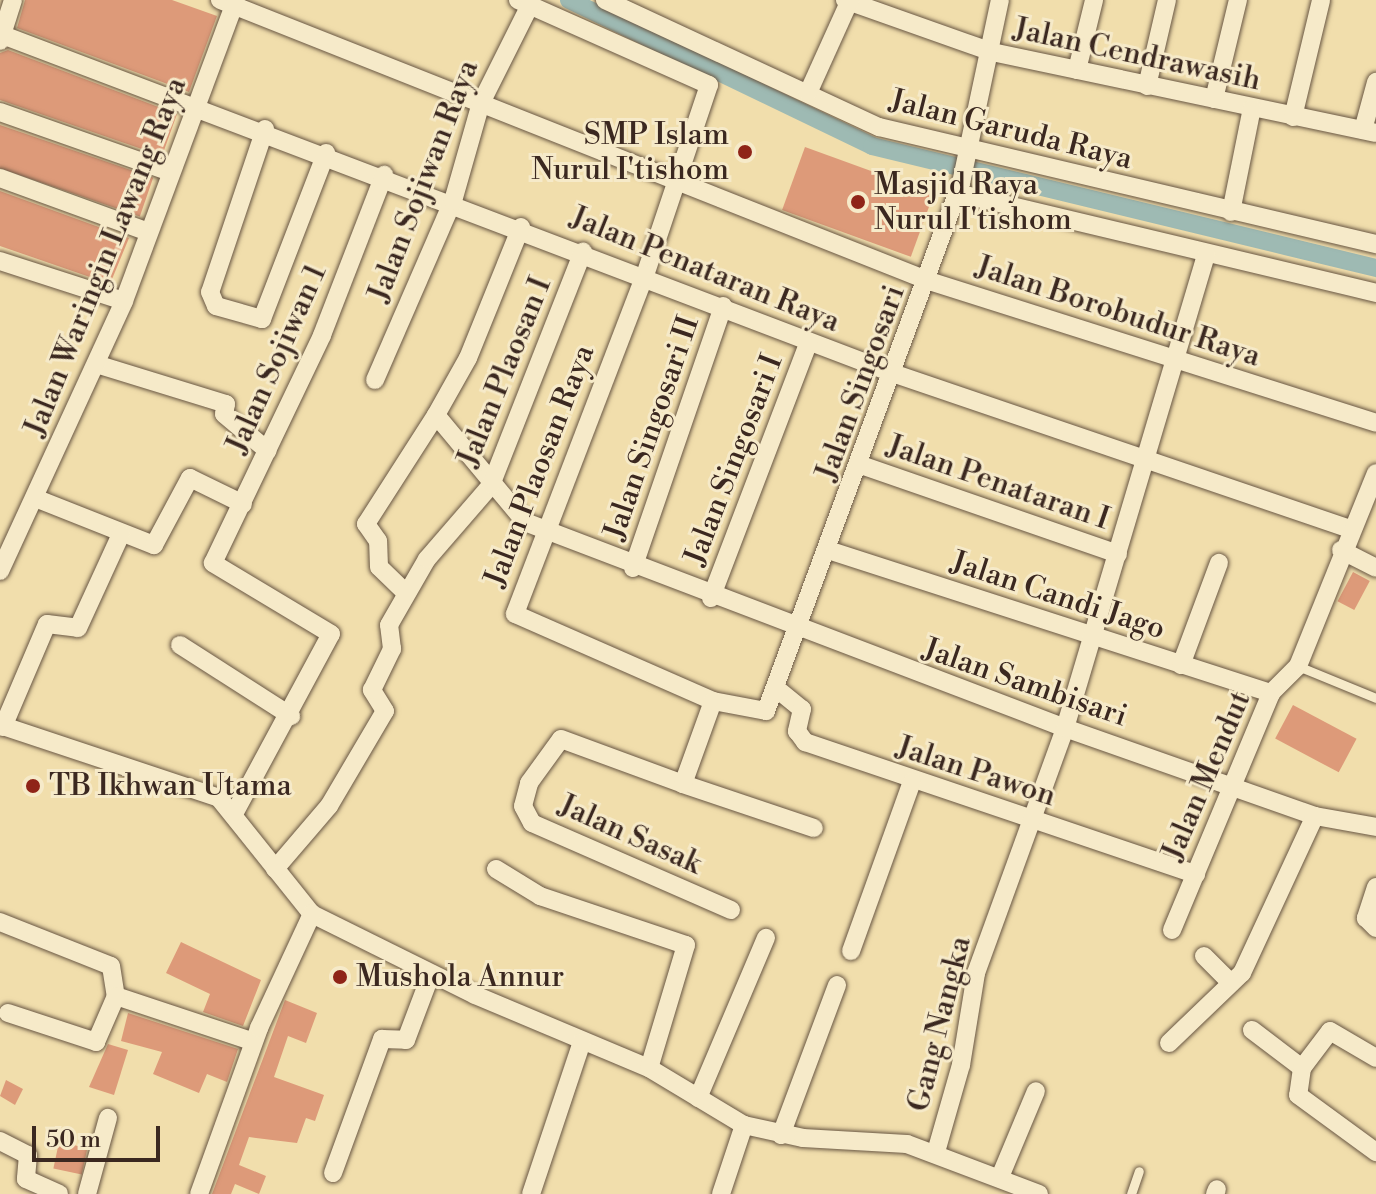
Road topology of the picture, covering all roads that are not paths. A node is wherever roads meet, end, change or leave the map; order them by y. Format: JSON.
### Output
{"nodes":[{"id":1,"x":13,"y":0,"type":"edge"},
{"id":2,"x":605,"y":0,"type":"edge"},
{"id":3,"x":1000,"y":0,"type":"edge"},
{"id":4,"x":1094,"y":0,"type":"edge"},
{"id":5,"x":1167,"y":0,"type":"edge"},
{"id":6,"x":1238,"y":0,"type":"edge"},
{"id":7,"x":1321,"y":0,"type":"edge"},
{"id":8,"x":230,"y":1,"type":"edge"},
{"id":9,"x":848,"y":1,"type":"edge"},
{"id":10,"x":524,"y":3,"type":"edge"},
{"id":11,"x":1,"y":36,"type":"edge"},
{"id":12,"x":992,"y":52,"type":"junction"},
{"id":13,"x":1077,"y":70,"type":"junction"},
{"id":14,"x":1376,"y":82,"type":"edge"},
{"id":15,"x":1147,"y":86,"type":"junction"},
{"id":16,"x":808,"y":93,"type":"junction"},
{"id":17,"x":1214,"y":99,"type":"junction"},
{"id":18,"x":481,"y":103,"type":"junction"},
{"id":19,"x":201,"y":105,"type":"junction"},
{"id":20,"x":1252,"y":108,"type":"junction"},
{"id":21,"x":0,"y":112,"type":"edge"},
{"id":22,"x":1293,"y":117,"type":"junction"},
{"id":23,"x":265,"y":129,"type":"junction"},
{"id":24,"x":1369,"y":132,"type":"edge"},
{"id":25,"x":326,"y":153,"type":"junction"},
{"id":26,"x":968,"y":158,"type":"junction"},
{"id":27,"x":170,"y":172,"type":"junction"},
{"id":28,"x":384,"y":175,"type":"junction"},
{"id":29,"x":0,"y":178,"type":"edge"},
{"id":30,"x":672,"y":178,"type":"junction"},
{"id":31,"x":959,"y":188,"type":"junction"},
{"id":32,"x":453,"y":201,"type":"junction"},
{"id":33,"x":1231,"y":212,"type":"junction"},
{"id":34,"x":521,"y":227,"type":"junction"},
{"id":35,"x":148,"y":232,"type":"junction"},
{"id":36,"x":1376,"y":244,"type":"edge"},
{"id":37,"x":583,"y":251,"type":"junction"},
{"id":38,"x":1206,"y":255,"type":"junction"},
{"id":39,"x":0,"y":261,"type":"edge"},
{"id":40,"x":645,"y":275,"type":"junction"},
{"id":41,"x":929,"y":281,"type":"junction"},
{"id":42,"x":1376,"y":293,"type":"edge"},
{"id":43,"x":124,"y":301,"type":"junction"},
{"id":44,"x":723,"y":306,"type":"junction"},
{"id":45,"x":809,"y":342,"type":"junction"},
{"id":46,"x":1174,"y":361,"type":"junction"},
{"id":47,"x":96,"y":364,"type":"junction"},
{"id":48,"x":895,"y":374,"type":"junction"},
{"id":49,"x":375,"y":380,"type":"dead end"},
{"id":50,"x":436,"y":415,"type":"junction"},
{"id":51,"x":1376,"y":423,"type":"edge"},
{"id":52,"x":268,"y":451,"type":"junction"},
{"id":53,"x":1146,"y":459,"type":"junction"},
{"id":54,"x":861,"y":465,"type":"junction"},
{"id":55,"x":1376,"y":473,"type":"edge"},
{"id":56,"x":491,"y":485,"type":"junction"},
{"id":57,"x":35,"y":498,"type":"junction"},
{"id":58,"x":243,"y":504,"type":"junction"},
{"id":59,"x":1350,"y":529,"type":"junction"},
{"id":60,"x":546,"y":531,"type":"junction"},
{"id":61,"x":121,"y":534,"type":"junction"},
{"id":62,"x":828,"y":550,"type":"junction"},
{"id":63,"x":1341,"y":550,"type":"junction"},
{"id":64,"x":1118,"y":554,"type":"junction"},
{"id":65,"x":1219,"y":563,"type":"dead end"},
{"id":66,"x":633,"y":568,"type":"junction"},
{"id":67,"x":1376,"y":568,"type":"edge"},
{"id":68,"x":0,"y":571,"type":"edge"},
{"id":69,"x":406,"y":593,"type":"junction"},
{"id":70,"x":711,"y":598,"type":"junction"},
{"id":71,"x":797,"y":632,"type":"junction"},
{"id":72,"x":1091,"y":636,"type":"junction"},
{"id":73,"x":180,"y":645,"type":"dead end"},
{"id":74,"x":1181,"y":665,"type":"junction"},
{"id":75,"x":1298,"y":666,"type":"junction"},
{"id":76,"x":777,"y":689,"type":"junction"},
{"id":77,"x":1271,"y":693,"type":"junction"},
{"id":78,"x":1376,"y":698,"type":"edge"},
{"id":79,"x":713,"y":701,"type":"junction"},
{"id":80,"x":291,"y":716,"type":"junction"},
{"id":81,"x":1,"y":726,"type":"edge"},
{"id":82,"x":1065,"y":728,"type":"junction"},
{"id":83,"x":912,"y":782,"type":"junction"},
{"id":84,"x":1235,"y":782,"type":"junction"},
{"id":85,"x":683,"y":784,"type":"junction"},
{"id":86,"x":235,"y":812,"type":"junction"},
{"id":87,"x":1315,"y":816,"type":"junction"},
{"id":88,"x":1033,"y":820,"type":"junction"},
{"id":89,"x":1376,"y":827,"type":"edge"},
{"id":90,"x":814,"y":828,"type":"dead end"},
{"id":91,"x":275,"y":869,"type":"junction"},
{"id":92,"x":496,"y":869,"type":"dead end"},
{"id":93,"x":1196,"y":874,"type":"junction"},
{"id":94,"x":1376,"y":887,"type":"edge"},
{"id":95,"x":731,"y":910,"type":"dead end"},
{"id":96,"x":312,"y":914,"type":"junction"},
{"id":97,"x":0,"y":922,"type":"edge"},
{"id":98,"x":1376,"y":928,"type":"edge"},
{"id":99,"x":1172,"y":930,"type":"dead end"},
{"id":100,"x":766,"y":938,"type":"dead end"},
{"id":101,"x":851,"y":951,"type":"dead end"},
{"id":102,"x":1204,"y":956,"type":"dead end"},
{"id":103,"x":431,"y":974,"type":"junction"},
{"id":104,"x":1231,"y":983,"type":"junction"},
{"id":105,"x":837,"y":985,"type":"dead end"},
{"id":106,"x":116,"y":996,"type":"junction"},
{"id":107,"x":8,"y":1013,"type":"dead end"},
{"id":108,"x":1252,"y":1030,"type":"dead end"},
{"id":109,"x":254,"y":1042,"type":"junction"},
{"id":110,"x":582,"y":1042,"type":"junction"},
{"id":111,"x":1169,"y":1043,"type":"dead end"},
{"id":112,"x":1376,"y":1058,"type":"edge"},
{"id":113,"x":649,"y":1068,"type":"junction"},
{"id":114,"x":1302,"y":1068,"type":"junction"},
{"id":115,"x":1036,"y":1091,"type":"dead end"},
{"id":116,"x":698,"y":1098,"type":"junction"},
{"id":117,"x":108,"y":1118,"type":"dead end"},
{"id":118,"x":744,"y":1125,"type":"junction"},
{"id":119,"x":781,"y":1135,"type":"junction"},
{"id":120,"x":0,"y":1141,"type":"edge"},
{"id":121,"x":936,"y":1152,"type":"junction"},
{"id":122,"x":1376,"y":1152,"type":"edge"},
{"id":123,"x":1139,"y":1171,"type":"dead end"},
{"id":124,"x":333,"y":1173,"type":"dead end"},
{"id":125,"x":23,"y":1186,"type":"edge"},
{"id":126,"x":1009,"y":1186,"type":"edge"},
{"id":127,"x":59,"y":1194,"type":"edge"},
{"id":128,"x":87,"y":1194,"type":"edge"},
{"id":129,"x":199,"y":1194,"type":"edge"},
{"id":130,"x":531,"y":1194,"type":"edge"},
{"id":131,"x":721,"y":1194,"type":"edge"},
{"id":132,"x":1039,"y":1194,"type":"edge"},
{"id":133,"x":1131,"y":1194,"type":"edge"}],
"edges":[{"from":1,"to":11,"type":"street"},
{"from":2,"to":16,"type":"street","name":"Jalan Garuda Raya"},
{"from":3,"to":12,"type":"street","name":"Jalan Singosari"},
{"from":4,"to":13,"type":"street"},
{"from":5,"to":15,"type":"street"},
{"from":6,"to":17,"type":"street"},
{"from":7,"to":22,"type":"street"},
{"from":8,"to":18,"type":"street","name":"Jalan Borobudur Raya"},
{"from":8,"to":19,"type":"street","name":"Jalan Waringin Lawang Raya"},
{"from":9,"to":12,"type":"street","name":"Jalan Cendrawasih"},
{"from":9,"to":16,"type":"street"},
{"from":10,"to":18,"type":"street","name":"Jalan Sojiwan Raya"},
{"from":10,"to":30,"type":"street","name":"Jalan Plaosan Raya"},
{"from":11,"to":19,"type":"street","name":"Jalan Penataran Raya"},
{"from":12,"to":13,"type":"street","name":"Jalan Cendrawasih"},
{"from":12,"to":26,"type":"street","name":"Jalan Singosari"},
{"from":13,"to":15,"type":"street","name":"Jalan Cendrawasih"},
{"from":14,"to":24,"type":"street"},
{"from":15,"to":17,"type":"street","name":"Jalan Cendrawasih"},
{"from":16,"to":26,"type":"street","name":"Jalan Garuda Raya"},
{"from":17,"to":20,"type":"street","name":"Jalan Cendrawasih"},
{"from":18,"to":30,"type":"street","name":"Jalan Borobudur Raya"},
{"from":18,"to":32,"type":"street","name":"Jalan Sojiwan Raya"},
{"from":19,"to":23,"type":"street","name":"Jalan Penataran Raya"},
{"from":19,"to":27,"type":"street","name":"Jalan Waringin Lawang Raya"},
{"from":20,"to":22,"type":"street","name":"Jalan Cendrawasih"},
{"from":20,"to":33,"type":"street"},
{"from":21,"to":27,"type":"street"},
{"from":22,"to":24,"type":"street","name":"Jalan Cendrawasih"},
{"from":23,"to":25,"type":"street","name":"Jalan Penataran Raya"},
{"from":23,"to":25,"type":"street"},
{"from":25,"to":28,"type":"street","name":"Jalan Penataran Raya"},
{"from":26,"to":31,"type":"street","name":"Jalan Singosari"},
{"from":26,"to":33,"type":"street","name":"Jalan Garuda Raya"},
{"from":27,"to":35,"type":"street","name":"Jalan Waringin Lawang Raya"},
{"from":28,"to":32,"type":"street","name":"Jalan Penataran Raya"},
{"from":28,"to":52,"type":"street","name":"Jalan Sojiwan 1"},
{"from":29,"to":35,"type":"street"},
{"from":30,"to":40,"type":"street","name":"Jalan Plaosan Raya"},
{"from":30,"to":41,"type":"street","name":"Jalan Borobudur Raya"},
{"from":31,"to":38,"type":"street"},
{"from":31,"to":41,"type":"street","name":"Jalan Singosari"},
{"from":32,"to":34,"type":"street","name":"Jalan Penataran Raya"},
{"from":32,"to":49,"type":"street","name":"Jalan Sojiwan Raya"},
{"from":33,"to":36,"type":"street","name":"Jalan Garuda Raya"},
{"from":34,"to":37,"type":"street","name":"Jalan Penataran Raya"},
{"from":34,"to":50,"type":"street"},
{"from":35,"to":43,"type":"street","name":"Jalan Waringin Lawang Raya"},
{"from":37,"to":40,"type":"street","name":"Jalan Penataran Raya"},
{"from":37,"to":56,"type":"street","name":"Jalan Plaosan I"},
{"from":38,"to":42,"type":"street"},
{"from":38,"to":46,"type":"street","name":"Gang Nangka"},
{"from":39,"to":43,"type":"street"},
{"from":40,"to":44,"type":"street","name":"Jalan Penataran Raya"},
{"from":40,"to":60,"type":"street","name":"Jalan Plaosan Raya"},
{"from":41,"to":46,"type":"street","name":"Jalan Borobudur Raya"},
{"from":41,"to":48,"type":"street","name":"Jalan Singosari"},
{"from":43,"to":47,"type":"street","name":"Jalan Waringin Lawang Raya"},
{"from":44,"to":45,"type":"street","name":"Jalan Penataran Raya"},
{"from":44,"to":66,"type":"street","name":"Jalan Singosari II"},
{"from":45,"to":48,"type":"street","name":"Jalan Penataran Raya"},
{"from":45,"to":70,"type":"street","name":"Jalan Singosari I"},
{"from":46,"to":51,"type":"street","name":"Jalan Borobudur Raya"},
{"from":46,"to":53,"type":"street","name":"Gang Nangka"},
{"from":47,"to":52,"type":"street"},
{"from":47,"to":57,"type":"street","name":"Jalan Waringin Lawang Raya"},
{"from":48,"to":53,"type":"street","name":"Jalan Penataran Raya"},
{"from":48,"to":54,"type":"street","name":"Jalan Singosari"},
{"from":50,"to":56,"type":"street","name":"Jalan Sambisari"},
{"from":50,"to":69,"type":"street"},
{"from":52,"to":58,"type":"street","name":"Jalan Sojiwan 1"},
{"from":53,"to":59,"type":"street","name":"Jalan Penataran Raya"},
{"from":53,"to":64,"type":"street","name":"Gang Nangka"},
{"from":54,"to":62,"type":"street","name":"Jalan Singosari"},
{"from":54,"to":64,"type":"street","name":"Jalan Penataran I"},
{"from":55,"to":59,"type":"street","name":"Jalan Mendut"},
{"from":56,"to":60,"type":"street","name":"Jalan Sambisari"},
{"from":56,"to":69,"type":"street","name":"Jalan Plaosan I"},
{"from":57,"to":61,"type":"street"},
{"from":57,"to":68,"type":"street","name":"Jalan Waringin Lawang Raya"},
{"from":58,"to":61,"type":"street"},
{"from":58,"to":80,"type":"street","name":"Jalan Sojiwan 1"},
{"from":59,"to":63,"type":"street","name":"Jalan Mendut"},
{"from":60,"to":66,"type":"street","name":"Jalan Sambisari"},
{"from":60,"to":79,"type":"street","name":"Jalan Plaosan Raya"},
{"from":61,"to":81,"type":"street"},
{"from":62,"to":71,"type":"street","name":"Jalan Singosari"},
{"from":62,"to":72,"type":"street","name":"Jalan Candi Jago"},
{"from":63,"to":67,"type":"street"},
{"from":63,"to":75,"type":"street","name":"Jalan Mendut"},
{"from":64,"to":72,"type":"street","name":"Gang Nangka"},
{"from":65,"to":74,"type":"street"},
{"from":66,"to":70,"type":"street","name":"Jalan Sambisari"},
{"from":69,"to":91,"type":"street","name":"Jalan Plaosan I"},
{"from":70,"to":71,"type":"street","name":"Jalan Sambisari"},
{"from":71,"to":76,"type":"street"},
{"from":71,"to":82,"type":"street","name":"Jalan Sambisari"},
{"from":72,"to":74,"type":"street","name":"Jalan Candi Jago"},
{"from":72,"to":82,"type":"street","name":"Gang Nangka"},
{"from":73,"to":80,"type":"street"},
{"from":74,"to":77,"type":"street","name":"Jalan Candi Jago"},
{"from":75,"to":77,"type":"street","name":"Jalan Mendut"},
{"from":75,"to":78,"type":"lane"},
{"from":76,"to":79,"type":"street"},
{"from":76,"to":83,"type":"street","name":"Jalan Pawon"},
{"from":77,"to":84,"type":"street","name":"Jalan Mendut"},
{"from":79,"to":85,"type":"street"},
{"from":80,"to":86,"type":"street"},
{"from":81,"to":86,"type":"street"},
{"from":82,"to":84,"type":"street","name":"Jalan Sambisari"},
{"from":82,"to":88,"type":"street","name":"Gang Nangka"},
{"from":83,"to":88,"type":"street","name":"Jalan Pawon"},
{"from":83,"to":101,"type":"street"},
{"from":84,"to":87,"type":"street","name":"Jalan Sambisari"},
{"from":84,"to":93,"type":"street","name":"Jalan Mendut"},
{"from":85,"to":90,"type":"street"},
{"from":85,"to":95,"type":"street","name":"Jalan Sasak"},
{"from":86,"to":91,"type":"street"},
{"from":87,"to":89,"type":"street","name":"Jalan Sambisari"},
{"from":87,"to":104,"type":"street"},
{"from":88,"to":93,"type":"street","name":"Jalan Pawon"},
{"from":88,"to":121,"type":"street","name":"Gang Nangka"},
{"from":91,"to":96,"type":"street"},
{"from":92,"to":113,"type":"street"},
{"from":93,"to":99,"type":"street","name":"Jalan Mendut"},
{"from":94,"to":98,"type":"street"},
{"from":96,"to":103,"type":"street"},
{"from":96,"to":109,"type":"street"},
{"from":97,"to":106,"type":"street"},
{"from":100,"to":116,"type":"street"},
{"from":102,"to":104,"type":"street"},
{"from":103,"to":110,"type":"street"},
{"from":103,"to":124,"type":"street"},
{"from":104,"to":111,"type":"street"},
{"from":105,"to":119,"type":"street"},
{"from":106,"to":107,"type":"street"},
{"from":106,"to":109,"type":"street"},
{"from":108,"to":114,"type":"street"},
{"from":109,"to":129,"type":"street"},
{"from":110,"to":113,"type":"street"},
{"from":110,"to":130,"type":"street"},
{"from":112,"to":114,"type":"street"},
{"from":113,"to":116,"type":"street"},
{"from":114,"to":122,"type":"street"},
{"from":115,"to":126,"type":"street"},
{"from":116,"to":118,"type":"street"},
{"from":117,"to":128,"type":"street"},
{"from":118,"to":119,"type":"street"},
{"from":118,"to":131,"type":"street"},
{"from":119,"to":121,"type":"street"},
{"from":120,"to":125,"type":"street"},
{"from":121,"to":126,"type":"street"},
{"from":123,"to":133,"type":"lane"},
{"from":125,"to":127,"type":"street"},
{"from":126,"to":132,"type":"street"}]}
